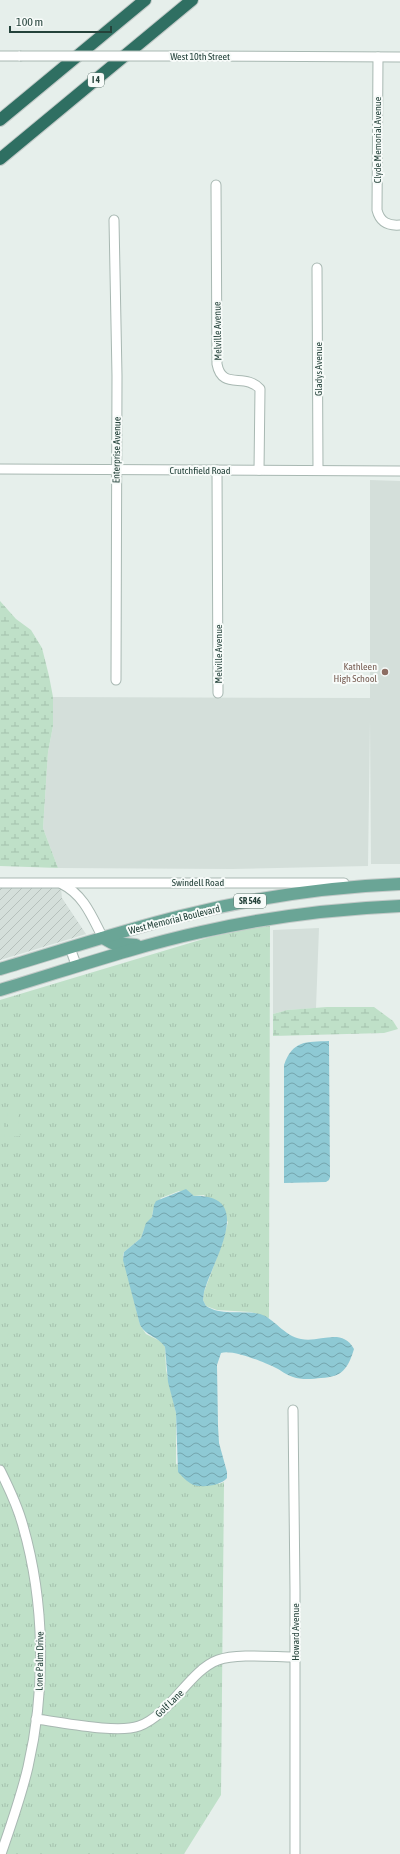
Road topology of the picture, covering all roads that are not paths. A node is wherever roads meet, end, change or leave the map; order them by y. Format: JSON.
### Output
{"nodes":[{"id":1,"x":146,"y":0,"type":"edge"},
{"id":2,"x":192,"y":0,"type":"edge"},
{"id":3,"x":0,"y":56,"type":"edge"},
{"id":4,"x":378,"y":57,"type":"junction"},
{"id":5,"x":400,"y":57,"type":"edge"},
{"id":6,"x":0,"y":120,"type":"edge"},
{"id":7,"x":0,"y":159,"type":"edge"},
{"id":8,"x":216,"y":185,"type":"dead end"},
{"id":9,"x":114,"y":220,"type":"dead end"},
{"id":10,"x":400,"y":225,"type":"edge"},
{"id":11,"x":317,"y":268,"type":"dead end"},
{"id":12,"x":0,"y":469,"type":"edge"},
{"id":13,"x":115,"y":469,"type":"junction"},
{"id":14,"x":217,"y":470,"type":"junction"},
{"id":15,"x":259,"y":470,"type":"junction"},
{"id":16,"x":318,"y":470,"type":"junction"},
{"id":17,"x":400,"y":471,"type":"edge"},
{"id":18,"x":116,"y":680,"type":"dead end"},
{"id":19,"x":218,"y":693,"type":"dead end"},
{"id":20,"x":0,"y":883,"type":"edge"},
{"id":21,"x":59,"y":883,"type":"junction"},
{"id":22,"x":93,"y":883,"type":"junction"},
{"id":23,"x":398,"y":884,"type":"edge"},
{"id":24,"x":85,"y":903,"type":"junction"},
{"id":25,"x":400,"y":906,"type":"edge"},
{"id":26,"x":102,"y":938,"type":"junction"},
{"id":27,"x":148,"y":946,"type":"junction"},
{"id":28,"x":70,"y":948,"type":"junction"},
{"id":29,"x":77,"y":967,"type":"junction"},
{"id":30,"x":0,"y":969,"type":"edge"},
{"id":31,"x":0,"y":990,"type":"edge"},
{"id":32,"x":293,"y":1410,"type":"dead end"},
{"id":33,"x":0,"y":1470,"type":"edge"},
{"id":34,"x":294,"y":1657,"type":"junction"},
{"id":35,"x":36,"y":1719,"type":"junction"},
{"id":36,"x":1,"y":1854,"type":"edge"},
{"id":37,"x":295,"y":1854,"type":"edge"}],
"edges":[{"from":1,"to":6,"type":"highway"},
{"from":2,"to":7,"type":"highway","number":"I 4"},
{"from":3,"to":4,"type":"street","name":"West 10th Street","bridge":true},
{"from":4,"to":5,"type":"street","name":"West 10th Street"},
{"from":4,"to":10,"type":"street","name":"Clyde Memorial Avenue"},
{"from":8,"to":15,"type":"street","name":"Melville Avenue"},
{"from":9,"to":13,"type":"street","name":"Enterprise Avenue"},
{"from":11,"to":16,"type":"street","name":"Gladys Avenue"},
{"from":12,"to":13,"type":"street","name":"Crutchfield Road"},
{"from":13,"to":14,"type":"street","name":"Crutchfield Road"},
{"from":13,"to":18,"type":"street","name":"Enterprise Avenue"},
{"from":14,"to":15,"type":"street","name":"Crutchfield Road"},
{"from":14,"to":19,"type":"street","name":"Melville Avenue"},
{"from":15,"to":16,"type":"street","name":"Crutchfield Road"},
{"from":16,"to":17,"type":"street","name":"Crutchfield Road"},
{"from":20,"to":21,"type":"street","name":"Swindell Road"},
{"from":21,"to":22,"type":"street","name":"Swindell Road"},
{"from":21,"to":24,"type":"street"},
{"from":22,"to":23,"type":"street","name":"Swindell Road"},
{"from":22,"to":24,"type":"street"},
{"from":23,"to":26,"type":"main road","name":"West Memorial Boulevard","number":"SR 546"},
{"from":24,"to":26,"type":"street"},
{"from":25,"to":27,"type":"main road","name":"West Memorial Boulevard","number":"SR 546"},
{"from":26,"to":27,"type":"main road"},
{"from":26,"to":28,"type":"main road","name":"West Memorial Boulevard","number":"SR 546"},
{"from":27,"to":29,"type":"main road","name":"West Memorial Boulevard","number":"SR 546"},
{"from":28,"to":29,"type":"street"},
{"from":28,"to":30,"type":"main road","name":"West Memorial Boulevard","number":"SR 546"},
{"from":29,"to":31,"type":"main road","name":"West Memorial Boulevard","number":"SR 546"},
{"from":32,"to":34,"type":"street","name":"Howard Avenue"},
{"from":33,"to":35,"type":"street","name":"Lone Palm Drive"},
{"from":34,"to":35,"type":"street","name":"Golf Lane"},
{"from":34,"to":37,"type":"street","name":"Howard Avenue"},
{"from":35,"to":36,"type":"street","name":"Lone Palm Drive"}]}
